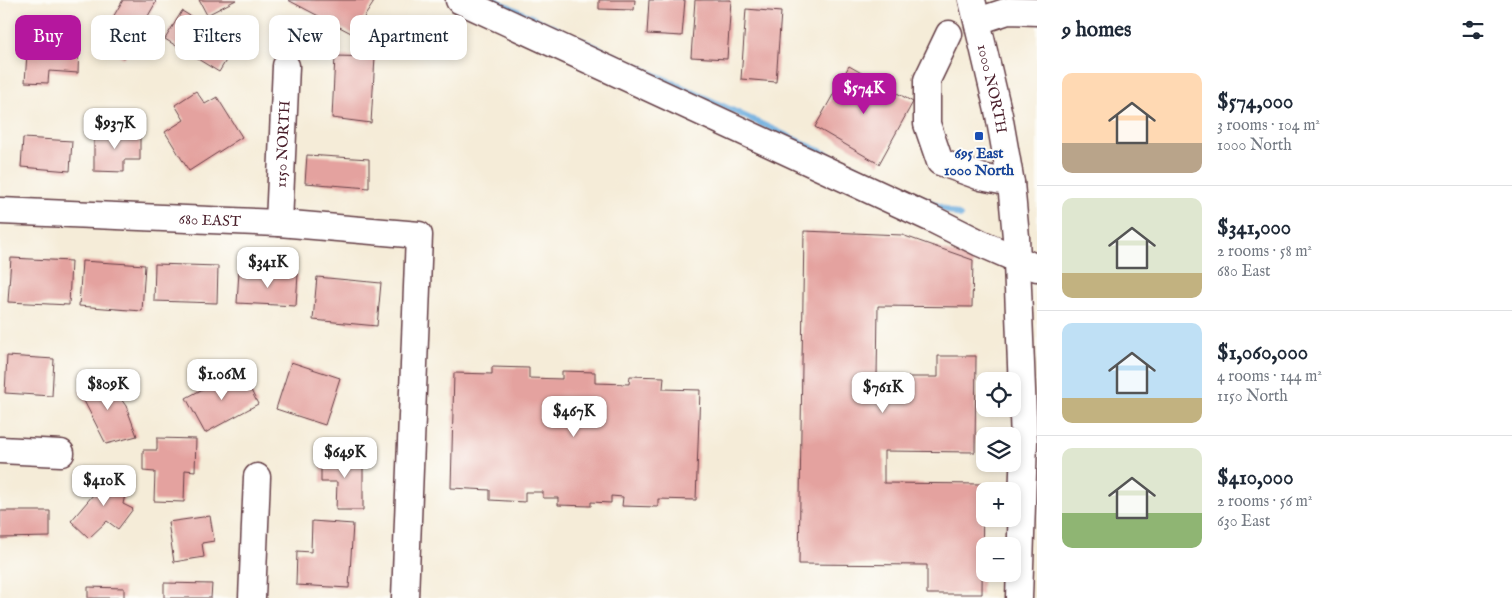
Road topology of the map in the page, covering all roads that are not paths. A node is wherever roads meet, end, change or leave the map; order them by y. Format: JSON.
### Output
{"nodes":[{"id":1,"x":459,"y":0,"type":"edge"},
{"id":2,"x":1035,"y":8,"type":"edge"},
{"id":3,"x":975,"y":10,"type":"edge"},
{"id":4,"x":949,"y":34,"type":"dead end"},
{"id":5,"x":286,"y":66,"type":"dead end"},
{"id":6,"x":1011,"y":183,"type":"junction"},
{"id":7,"x":0,"y":211,"type":"edge"},
{"id":8,"x":278,"y":223,"type":"junction"},
{"id":9,"x":1027,"y":263,"type":"edge"},
{"id":10,"x":0,"y":450,"type":"edge"},
{"id":11,"x":61,"y":453,"type":"dead end"},
{"id":12,"x":257,"y":478,"type":"dead end"},
{"id":13,"x":252,"y":598,"type":"edge"},
{"id":14,"x":405,"y":598,"type":"edge"},
{"id":15,"x":1019,"y":598,"type":"edge"}],
"edges":[{"from":1,"to":9,"type":"street"},
{"from":2,"to":3,"type":"street"},
{"from":3,"to":6,"type":"street","name":"1000 NORTH"},
{"from":4,"to":6,"type":"street"},
{"from":5,"to":8,"type":"street","name":"1150 NORTH"},
{"from":6,"to":9,"type":"street","name":"1000 NORTH"},
{"from":7,"to":8,"type":"street","name":"680 EAST"},
{"from":8,"to":14,"type":"street","name":"680 EAST"},
{"from":9,"to":15,"type":"street","name":"1000 NORTH"},
{"from":10,"to":11,"type":"street"},
{"from":12,"to":13,"type":"street"}]}
